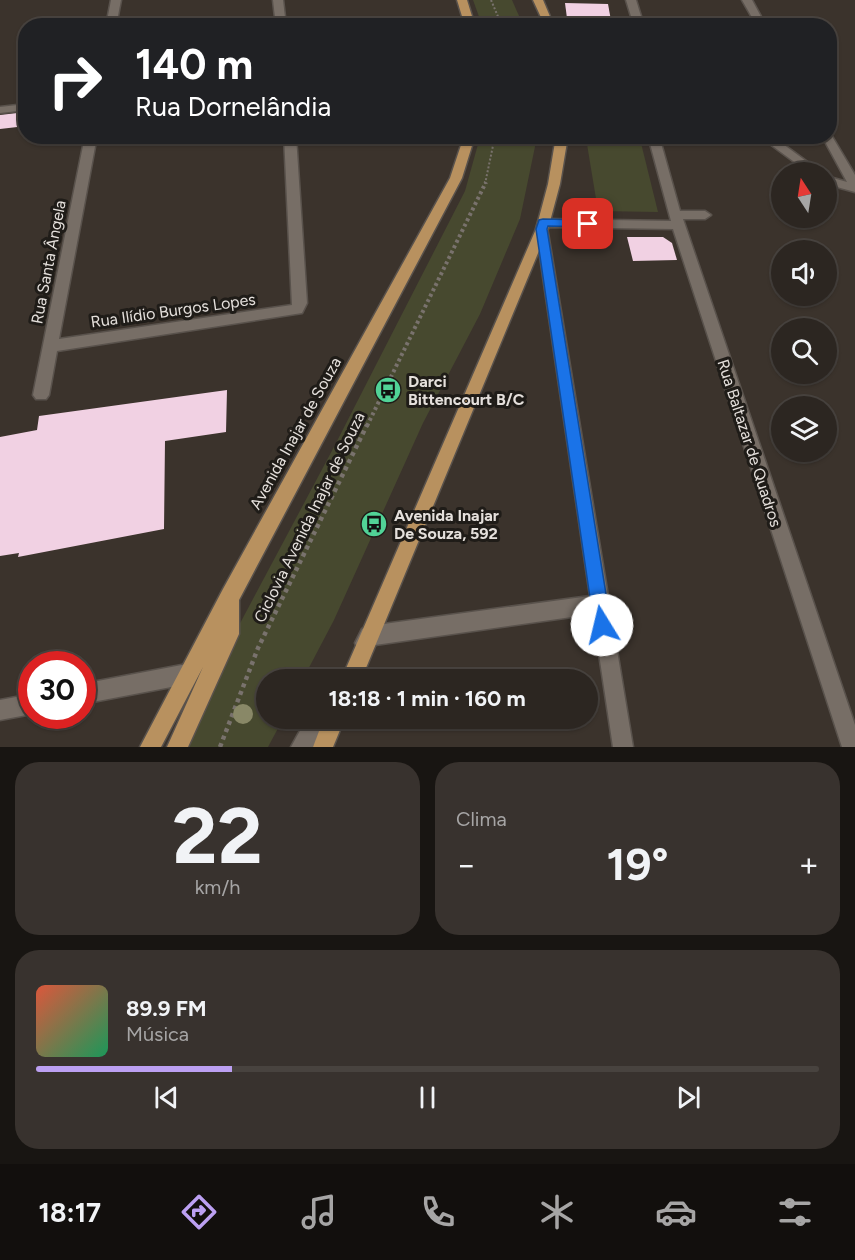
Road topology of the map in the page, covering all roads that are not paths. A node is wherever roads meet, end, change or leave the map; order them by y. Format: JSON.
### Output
{"nodes":[{"id":1,"x":116,"y":0,"type":"edge"},
{"id":2,"x":278,"y":0,"type":"edge"},
{"id":3,"x":462,"y":0,"type":"edge"},
{"id":4,"x":538,"y":0,"type":"edge"},
{"id":5,"x":631,"y":0,"type":"edge"},
{"id":6,"x":747,"y":0,"type":"edge"},
{"id":7,"x":113,"y":18,"type":"edge"},
{"id":8,"x":280,"y":18,"type":"edge"},
{"id":9,"x":468,"y":18,"type":"edge"},
{"id":10,"x":546,"y":18,"type":"edge"},
{"id":11,"x":637,"y":18,"type":"edge"},
{"id":12,"x":757,"y":18,"type":"edge"},
{"id":13,"x":18,"y":108,"type":"edge"},
{"id":14,"x":0,"y":110,"type":"edge"},
{"id":15,"x":89,"y":144,"type":"edge"},
{"id":16,"x":290,"y":144,"type":"edge"},
{"id":17,"x":467,"y":144,"type":"edge"},
{"id":18,"x":561,"y":144,"type":"edge"},
{"id":19,"x":655,"y":144,"type":"edge"},
{"id":20,"x":775,"y":144,"type":"edge"},
{"id":21,"x":831,"y":144,"type":"edge"},
{"id":22,"x":801,"y":162,"type":"edge"},
{"id":23,"x":837,"y":183,"type":"edge"},
{"id":24,"x":855,"y":187,"type":"edge"},
{"id":25,"x":705,"y":215,"type":"dead end"},
{"id":26,"x":677,"y":220,"type":"junction"},
{"id":27,"x":542,"y":226,"type":"junction"},
{"id":28,"x":50,"y":346,"type":"junction"},
{"id":29,"x":41,"y":395,"type":"dead end"},
{"id":30,"x":231,"y":592,"type":"junction"},
{"id":31,"x":599,"y":604,"type":"junction"},
{"id":32,"x":369,"y":636,"type":"junction"},
{"id":33,"x":350,"y":669,"type":"edge"},
{"id":34,"x":356,"y":669,"type":"edge"},
{"id":35,"x":187,"y":674,"type":"junction"},
{"id":36,"x":96,"y":691,"type":"edge"},
{"id":37,"x":18,"y":707,"type":"edge"},
{"id":38,"x":0,"y":710,"type":"edge"},
{"id":39,"x":312,"y":729,"type":"edge"},
{"id":40,"x":330,"y":729,"type":"edge"},
{"id":41,"x":150,"y":747,"type":"edge"},
{"id":42,"x":160,"y":747,"type":"edge"},
{"id":43,"x":177,"y":747,"type":"edge"},
{"id":44,"x":301,"y":747,"type":"edge"},
{"id":45,"x":323,"y":747,"type":"edge"},
{"id":46,"x":623,"y":747,"type":"edge"},
{"id":47,"x":852,"y":747,"type":"edge"}],
"edges":[{"from":1,"to":7,"type":"street"},
{"from":2,"to":8,"type":"street"},
{"from":3,"to":9,"type":"main road"},
{"from":4,"to":10,"type":"main road"},
{"from":5,"to":11,"type":"street"},
{"from":6,"to":12,"type":"street"},
{"from":13,"to":14,"type":"street"},
{"from":15,"to":28,"type":"street","name":"Rua Santa Ângela"},
{"from":16,"to":28,"type":"street","name":"Rua Ilídio Burgos Lopes"},
{"from":17,"to":30,"type":"main road","name":"Avenida Inajar de Souza"},
{"from":18,"to":27,"type":"main road"},
{"from":19,"to":26,"type":"street","name":"Rua Baltazar de Quadros"},
{"from":20,"to":22,"type":"street"},
{"from":21,"to":24,"type":"street"},
{"from":23,"to":24,"type":"street"},
{"from":25,"to":26,"type":"street"},
{"from":26,"to":27,"type":"street"},
{"from":26,"to":47,"type":"street","name":"Rua Baltazar de Quadros"},
{"from":27,"to":31,"type":"street"},
{"from":27,"to":32,"type":"main road"},
{"from":28,"to":29,"type":"street","name":"Rua Santa Ângela"},
{"from":30,"to":35,"type":"main road","name":"Avenida Inajar de Souza"},
{"from":30,"to":43,"type":"main road"},
{"from":31,"to":32,"type":"street"},
{"from":31,"to":46,"type":"street"},
{"from":32,"to":33,"type":"street"},
{"from":32,"to":34,"type":"main road"},
{"from":35,"to":36,"type":"street"},
{"from":35,"to":41,"type":"main road","name":"Avenida Inajar de Souza"},
{"from":35,"to":42,"type":"street"},
{"from":37,"to":38,"type":"street"},
{"from":39,"to":44,"type":"street"},
{"from":40,"to":45,"type":"main road"}]}
